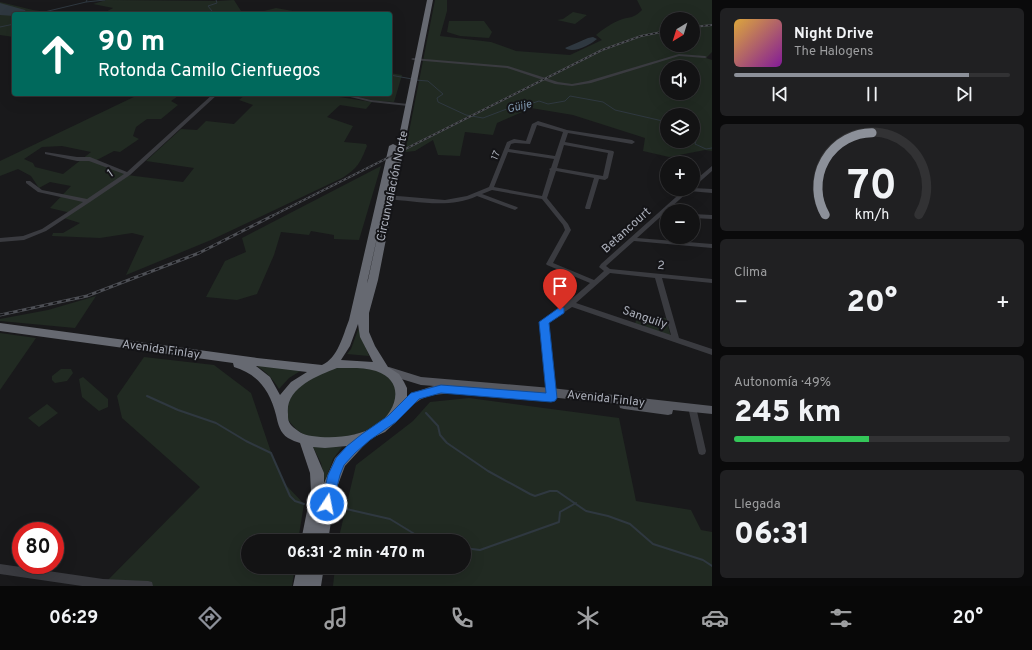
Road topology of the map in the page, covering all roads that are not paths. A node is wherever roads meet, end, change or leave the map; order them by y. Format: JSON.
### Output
{"nodes":[{"id":1,"x":425,"y":0,"type":"edge"},
{"id":2,"x":430,"y":0,"type":"edge"},
{"id":3,"x":705,"y":57,"type":"dead end"},
{"id":4,"x":416,"y":59,"type":"junction"},
{"id":5,"x":214,"y":96,"type":"edge"},
{"id":6,"x":349,"y":96,"type":"edge"},
{"id":7,"x":406,"y":105,"type":"junction"},
{"id":8,"x":566,"y":131,"type":"junction"},
{"id":9,"x":632,"y":142,"type":"dead end"},
{"id":10,"x":563,"y":143,"type":"junction"},
{"id":11,"x":507,"y":150,"type":"junction"},
{"id":12,"x":47,"y":153,"type":"dead end"},
{"id":13,"x":557,"y":158,"type":"junction"},
{"id":14,"x":712,"y":168,"type":"edge"},
{"id":15,"x":552,"y":169,"type":"junction"},
{"id":16,"x":128,"y":174,"type":"junction"},
{"id":17,"x":597,"y":176,"type":"junction"},
{"id":18,"x":700,"y":179,"type":"edge"},
{"id":19,"x":28,"y":182,"type":"dead end"},
{"id":20,"x":491,"y":188,"type":"junction"},
{"id":21,"x":700,"y":190,"type":"edge"},
{"id":22,"x":712,"y":191,"type":"edge"},
{"id":23,"x":476,"y":194,"type":"junction"},
{"id":24,"x":681,"y":196,"type":"edge"},
{"id":25,"x":386,"y":197,"type":"junction"},
{"id":26,"x":544,"y":198,"type":"junction"},
{"id":27,"x":88,"y":200,"type":"junction"},
{"id":28,"x":674,"y":204,"type":"edge"},
{"id":29,"x":515,"y":208,"type":"dead end"},
{"id":30,"x":588,"y":208,"type":"dead end"},
{"id":31,"x":700,"y":216,"type":"edge"},
{"id":32,"x":660,"y":217,"type":"edge"},
{"id":33,"x":712,"y":217,"type":"edge"},
{"id":34,"x":632,"y":239,"type":"junction"},
{"id":35,"x":0,"y":240,"type":"edge"},
{"id":36,"x":712,"y":246,"type":"edge"},
{"id":37,"x":608,"y":271,"type":"junction"},
{"id":38,"x":658,"y":276,"type":"junction"},
{"id":39,"x":712,"y":281,"type":"edge"},
{"id":40,"x":595,"y":283,"type":"junction"},
{"id":41,"x":571,"y":304,"type":"junction"},
{"id":42,"x":0,"y":327,"type":"edge"},
{"id":43,"x":0,"y":333,"type":"edge"},
{"id":44,"x":676,"y":340,"type":"junction"},
{"id":45,"x":712,"y":352,"type":"edge"},
{"id":46,"x":326,"y":367,"type":"junction"},
{"id":47,"x":383,"y":368,"type":"junction"},
{"id":48,"x":551,"y":395,"type":"junction"},
{"id":49,"x":712,"y":410,"type":"edge"},
{"id":50,"x":693,"y":411,"type":"junction"},
{"id":51,"x":280,"y":413,"type":"junction"},
{"id":52,"x":712,"y":416,"type":"edge"},
{"id":53,"x":392,"y":419,"type":"junction"},
{"id":54,"x":366,"y":437,"type":"junction"},
{"id":55,"x":305,"y":441,"type":"junction"},
{"id":56,"x":702,"y":451,"type":"dead end"},
{"id":57,"x":309,"y":534,"type":"edge"},
{"id":58,"x":322,"y":534,"type":"edge"},
{"id":59,"x":0,"y":569,"type":"edge"},
{"id":60,"x":303,"y":574,"type":"edge"},
{"id":61,"x":316,"y":574,"type":"edge"},
{"id":62,"x":148,"y":586,"type":"edge"},
{"id":63,"x":300,"y":586,"type":"edge"},
{"id":64,"x":314,"y":586,"type":"edge"}],
"edges":[{"from":1,"to":4,"type":"highway","name":"Circunvalación Norte"},
{"from":2,"to":4,"type":"highway","name":"Circunvalación Norte"},
{"from":3,"to":4,"type":"street"},
{"from":4,"to":7,"type":"highway","name":"Circunvalación Norte"},
{"from":5,"to":16,"type":"street","name":"1"},
{"from":6,"to":7,"type":"street"},
{"from":7,"to":25,"type":"highway","name":"Circunvalación Norte"},
{"from":8,"to":9,"type":"street"},
{"from":8,"to":10,"type":"street"},
{"from":8,"to":11,"type":"street","name":"17"},
{"from":10,"to":13,"type":"street"},
{"from":10,"to":17,"type":"street"},
{"from":11,"to":13,"type":"street"},
{"from":11,"to":20,"type":"street","name":"17"},
{"from":12,"to":16,"type":"street"},
{"from":13,"to":15,"type":"street"},
{"from":14,"to":18,"type":"street"},
{"from":15,"to":17,"type":"street"},
{"from":15,"to":26,"type":"street"},
{"from":16,"to":27,"type":"street","name":"1"},
{"from":17,"to":30,"type":"street"},
{"from":19,"to":27,"type":"street"},
{"from":20,"to":23,"type":"street"},
{"from":20,"to":26,"type":"street"},
{"from":21,"to":22,"type":"street"},
{"from":23,"to":25,"type":"street"},
{"from":23,"to":29,"type":"street"},
{"from":24,"to":28,"type":"street","name":"Betancourt"},
{"from":25,"to":46,"type":"highway","name":"Circunvalación Norte"},
{"from":25,"to":47,"type":"highway","name":"Circunvalación Norte"},
{"from":26,"to":40,"type":"street"},
{"from":27,"to":35,"type":"street","name":"1"},
{"from":31,"to":33,"type":"street"},
{"from":32,"to":34,"type":"street","name":"Betancourt"},
{"from":34,"to":36,"type":"street"},
{"from":34,"to":37,"type":"street","name":"Betancourt"},
{"from":37,"to":38,"type":"street","name":"2"},
{"from":37,"to":40,"type":"street"},
{"from":38,"to":39,"type":"street","name":"2"},
{"from":38,"to":44,"type":"street"},
{"from":40,"to":41,"type":"street"},
{"from":41,"to":44,"type":"street","name":"Sanguily"},
{"from":41,"to":48,"type":"street"},
{"from":42,"to":46,"type":"highway","name":"Avenida Finlay"},
{"from":43,"to":51,"type":"highway","name":"Avenida Finlay"},
{"from":44,"to":45,"type":"street","name":"Sanguily"},
{"from":46,"to":47,"type":"highway"},
{"from":46,"to":51,"type":"highway"},
{"from":47,"to":48,"type":"main road","name":"Avenida Finlay"},
{"from":47,"to":53,"type":"highway"},
{"from":48,"to":50,"type":"main road","name":"Avenida Finlay"},
{"from":48,"to":53,"type":"main road","name":"Avenida Finlay"},
{"from":49,"to":50,"type":"main road","name":"Avenida Finlay"},
{"from":50,"to":52,"type":"main road","name":"Avenida Finlay"},
{"from":50,"to":56,"type":"street"},
{"from":51,"to":55,"type":"highway"},
{"from":53,"to":54,"type":"highway"},
{"from":54,"to":55,"type":"highway"},
{"from":54,"to":58,"type":"highway"},
{"from":55,"to":57,"type":"highway"},
{"from":59,"to":62,"type":"street"},
{"from":60,"to":63,"type":"highway"},
{"from":61,"to":64,"type":"highway"}]}
